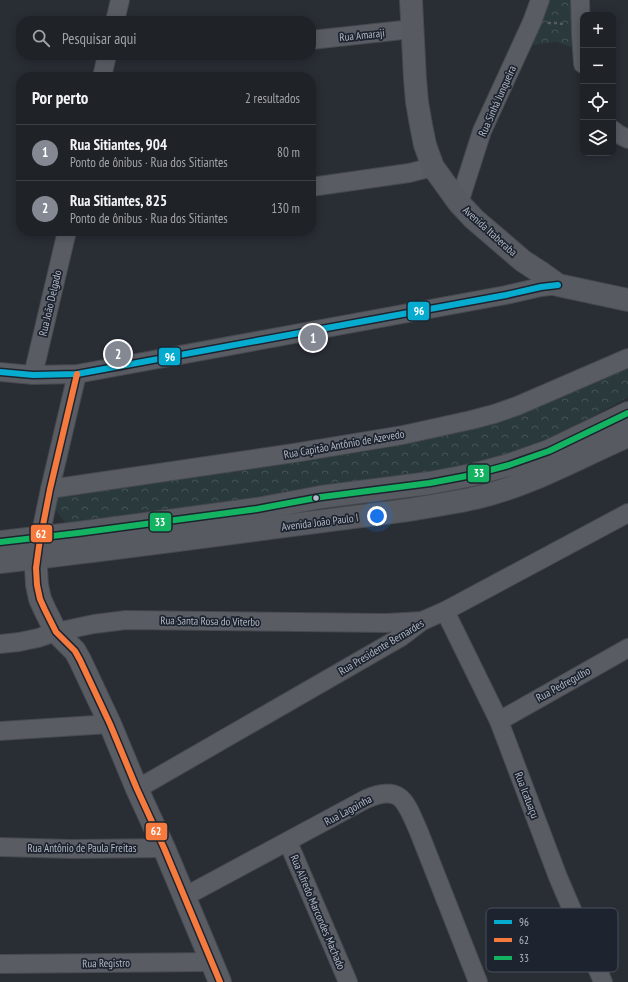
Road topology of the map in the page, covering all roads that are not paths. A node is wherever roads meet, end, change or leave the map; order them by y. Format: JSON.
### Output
{"nodes":[{"id":1,"x":120,"y":0,"type":"edge"},
{"id":2,"x":411,"y":0,"type":"edge"},
{"id":3,"x":540,"y":0,"type":"edge"},
{"id":4,"x":580,"y":0,"type":"edge"},
{"id":5,"x":116,"y":16,"type":"edge"},
{"id":6,"x":412,"y":29,"type":"junction"},
{"id":7,"x":316,"y":39,"type":"edge"},
{"id":8,"x":582,"y":48,"type":"edge"},
{"id":9,"x":106,"y":60,"type":"edge"},
{"id":10,"x":103,"y":72,"type":"edge"},
{"id":11,"x":616,"y":132,"type":"edge"},
{"id":12,"x":628,"y":139,"type":"edge"},
{"id":13,"x":433,"y":167,"type":"junction"},
{"id":14,"x":316,"y":185,"type":"edge"},
{"id":15,"x":459,"y":203,"type":"junction"},
{"id":16,"x":66,"y":236,"type":"edge"},
{"id":17,"x":558,"y":285,"type":"junction"},
{"id":18,"x":628,"y":300,"type":"edge"},
{"id":19,"x":628,"y":358,"type":"edge"},
{"id":20,"x":0,"y":372,"type":"edge"},
{"id":21,"x":77,"y":374,"type":"junction"},
{"id":22,"x":33,"y":375,"type":"junction"},
{"id":23,"x":628,"y":413,"type":"edge"},
{"id":24,"x":628,"y":436,"type":"edge"},
{"id":25,"x":50,"y":489,"type":"junction"},
{"id":26,"x":628,"y":513,"type":"edge"},
{"id":27,"x":0,"y":542,"type":"edge"},
{"id":28,"x":39,"y":548,"type":"junction"},
{"id":29,"x":0,"y":562,"type":"edge"},
{"id":30,"x":445,"y":611,"type":"junction"},
{"id":31,"x":422,"y":621,"type":"junction"},
{"id":32,"x":56,"y":632,"type":"junction"},
{"id":33,"x":0,"y":644,"type":"edge"},
{"id":34,"x":628,"y":648,"type":"edge"},
{"id":35,"x":499,"y":721,"type":"junction"},
{"id":36,"x":110,"y":724,"type":"junction"},
{"id":37,"x":0,"y":731,"type":"edge"},
{"id":38,"x":137,"y":789,"type":"junction"},
{"id":39,"x":288,"y":842,"type":"junction"},
{"id":40,"x":0,"y":847,"type":"edge"},
{"id":41,"x":164,"y":848,"type":"junction"},
{"id":42,"x":184,"y":897,"type":"junction"},
{"id":43,"x":571,"y":908,"type":"edge"},
{"id":44,"x":0,"y":964,"type":"edge"},
{"id":45,"x":215,"y":972,"type":"edge"},
{"id":46,"x":599,"y":972,"type":"edge"},
{"id":47,"x":348,"y":982,"type":"edge"},
{"id":48,"x":478,"y":982,"type":"edge"},
{"id":49,"x":603,"y":982,"type":"edge"}],
"edges":[{"from":1,"to":5,"type":"street"},
{"from":2,"to":6,"type":"main road","name":"Avenida Itaberaba"},
{"from":3,"to":15,"type":"street","name":"Rua Sinhá Junqueira"},
{"from":4,"to":8,"type":"street"},
{"from":6,"to":7,"type":"street","name":"Rua Amaraji"},
{"from":6,"to":13,"type":"main road","name":"Avenida Itaberaba"},
{"from":9,"to":10,"type":"street"},
{"from":11,"to":12,"type":"street"},
{"from":13,"to":14,"type":"street"},
{"from":13,"to":15,"type":"main road","name":"Avenida Itaberaba"},
{"from":15,"to":17,"type":"main road","name":"Avenida Itaberaba"},
{"from":16,"to":22,"type":"street","name":"Rua João Delgado"},
{"from":17,"to":18,"type":"main road","name":"Avenida Itaberaba"},
{"from":17,"to":21,"type":"street"},
{"from":19,"to":25,"type":"street","name":"Rua Capitão Antônio de Azevedo"},
{"from":20,"to":22,"type":"street"},
{"from":21,"to":22,"type":"street"},
{"from":21,"to":25,"type":"street"},
{"from":23,"to":28,"type":"main road","name":"Avenida João Paulo I"},
{"from":24,"to":28,"type":"main road","name":"Avenida João Paulo I"},
{"from":25,"to":28,"type":"street"},
{"from":26,"to":30,"type":"street","name":"Rua Presidente Bernardes"},
{"from":27,"to":28,"type":"main road","name":"Avenida João Paulo I"},
{"from":28,"to":29,"type":"main road","name":"Avenida João Paulo I"},
{"from":28,"to":32,"type":"street"},
{"from":30,"to":31,"type":"street","name":"Rua Presidente Bernardes"},
{"from":30,"to":35,"type":"street","name":"Rua Icatuaçu"},
{"from":31,"to":32,"type":"street","name":"Rua Santa Rosa do Viterbo"},
{"from":31,"to":38,"type":"street","name":"Rua Presidente Bernardes"},
{"from":32,"to":33,"type":"street","name":"Rua Santa Rosa do Viterbo"},
{"from":32,"to":36,"type":"street"},
{"from":34,"to":35,"type":"street","name":"Rua Pedregulho"},
{"from":35,"to":43,"type":"street","name":"Rua Icatuaçu"},
{"from":36,"to":37,"type":"street"},
{"from":36,"to":38,"type":"street"},
{"from":38,"to":41,"type":"street"},
{"from":39,"to":42,"type":"street","name":"Rua Lagoinha"},
{"from":39,"to":47,"type":"street","name":"Rua Alfredo Marcondes Machado"},
{"from":39,"to":48,"type":"street","name":"Rua Lagoinha"},
{"from":40,"to":41,"type":"street","name":"Rua Antônio de Paula Freitas"},
{"from":41,"to":42,"type":"street"},
{"from":42,"to":45,"type":"street"},
{"from":44,"to":45,"type":"street","name":"Rua Registro"},
{"from":46,"to":49,"type":"street","name":"Rua Icatuaçu"}]}
